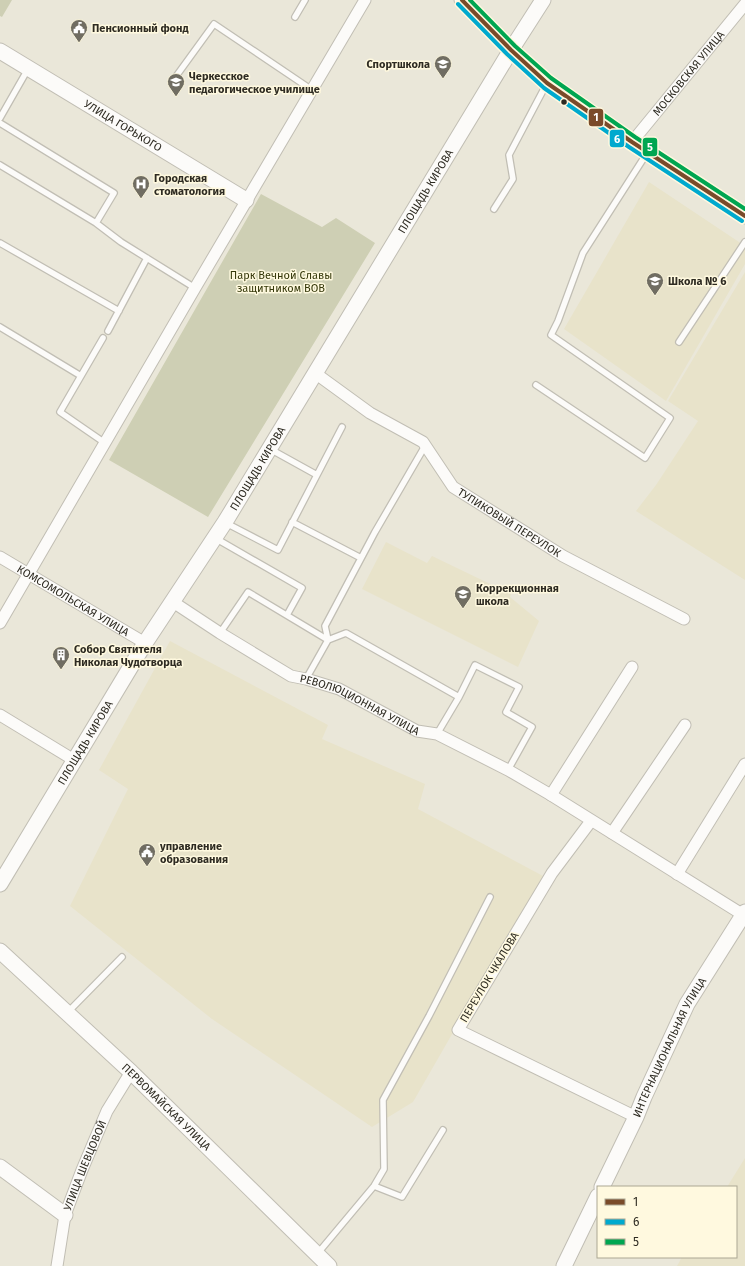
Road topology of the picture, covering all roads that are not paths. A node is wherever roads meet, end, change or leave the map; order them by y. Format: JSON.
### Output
{"nodes":[{"id":1,"x":305,"y":0,"type":"edge"},
{"id":2,"x":365,"y":0,"type":"edge"},
{"id":3,"x":462,"y":0,"type":"edge"},
{"id":4,"x":543,"y":0,"type":"edge"},
{"id":5,"x":745,"y":4,"type":"edge"},
{"id":6,"x":296,"y":17,"type":"dead end"},
{"id":7,"x":511,"y":50,"type":"junction"},
{"id":8,"x":0,"y":51,"type":"edge"},
{"id":9,"x":29,"y":68,"type":"junction"},
{"id":10,"x":177,"y":75,"type":"dead end"},
{"id":11,"x":547,"y":83,"type":"junction"},
{"id":12,"x":312,"y":90,"type":"junction"},
{"id":13,"x":0,"y":118,"type":"edge"},
{"id":14,"x":0,"y":123,"type":"edge"},
{"id":15,"x":632,"y":142,"type":"junction"},
{"id":16,"x":647,"y":152,"type":"junction"},
{"id":17,"x":0,"y":165,"type":"edge"},
{"id":18,"x":246,"y":200,"type":"junction"},
{"id":19,"x":494,"y":209,"type":"dead end"},
{"id":20,"x":745,"y":216,"type":"edge"},
{"id":21,"x":96,"y":223,"type":"junction"},
{"id":22,"x":0,"y":242,"type":"edge"},
{"id":23,"x":745,"y":242,"type":"edge"},
{"id":24,"x":147,"y":258,"type":"junction"},
{"id":25,"x":195,"y":288,"type":"junction"},
{"id":26,"x":118,"y":311,"type":"junction"},
{"id":27,"x":0,"y":327,"type":"edge"},
{"id":28,"x":108,"y":331,"type":"dead end"},
{"id":29,"x":103,"y":338,"type":"dead end"},
{"id":30,"x":679,"y":342,"type":"dead end"},
{"id":31,"x":315,"y":373,"type":"junction"},
{"id":32,"x":81,"y":376,"type":"junction"},
{"id":33,"x":536,"y":385,"type":"dead end"},
{"id":34,"x":342,"y":427,"type":"dead end"},
{"id":35,"x":105,"y":443,"type":"junction"},
{"id":36,"x":425,"y":446,"type":"junction"},
{"id":37,"x":270,"y":449,"type":"junction"},
{"id":38,"x":317,"y":475,"type":"junction"},
{"id":39,"x":225,"y":522,"type":"junction"},
{"id":40,"x":292,"y":522,"type":"junction"},
{"id":41,"x":215,"y":538,"type":"junction"},
{"id":42,"x":0,"y":557,"type":"edge"},
{"id":43,"x":361,"y":558,"type":"junction"},
{"id":44,"x":28,"y":574,"type":"junction"},
{"id":45,"x":173,"y":602,"type":"junction"},
{"id":46,"x":287,"y":615,"type":"junction"},
{"id":47,"x":684,"y":619,"type":"dead end"},
{"id":48,"x":0,"y":623,"type":"edge"},
{"id":49,"x":220,"y":633,"type":"junction"},
{"id":50,"x":328,"y":640,"type":"junction"},
{"id":51,"x":146,"y":644,"type":"junction"},
{"id":52,"x":632,"y":667,"type":"dead end"},
{"id":53,"x":306,"y":679,"type":"junction"},
{"id":54,"x":459,"y":696,"type":"junction"},
{"id":55,"x":0,"y":714,"type":"edge"},
{"id":56,"x":685,"y":725,"type":"dead end"},
{"id":57,"x":437,"y":734,"type":"junction"},
{"id":58,"x":74,"y":760,"type":"junction"},
{"id":59,"x":745,"y":764,"type":"edge"},
{"id":60,"x":508,"y":770,"type":"junction"},
{"id":61,"x":551,"y":795,"type":"junction"},
{"id":62,"x":591,"y":821,"type":"junction"},
{"id":63,"x":612,"y":833,"type":"junction"},
{"id":64,"x":677,"y":874,"type":"junction"},
{"id":65,"x":0,"y":884,"type":"edge"},
{"id":66,"x":490,"y":897,"type":"dead end"},
{"id":67,"x":744,"y":914,"type":"edge"},
{"id":68,"x":0,"y":951,"type":"edge"},
{"id":69,"x":122,"y":957,"type":"dead end"},
{"id":70,"x":67,"y":1013,"type":"junction"},
{"id":71,"x":131,"y":1072,"type":"junction"},
{"id":72,"x":636,"y":1117,"type":"junction"},
{"id":73,"x":443,"y":1130,"type":"dead end"},
{"id":74,"x":0,"y":1167,"type":"edge"},
{"id":75,"x":374,"y":1186,"type":"junction"},
{"id":76,"x":602,"y":1186,"type":"edge"},
{"id":77,"x":597,"y":1198,"type":"edge"},
{"id":78,"x":65,"y":1215,"type":"junction"},
{"id":79,"x":317,"y":1254,"type":"junction"},
{"id":80,"x":57,"y":1266,"type":"edge"},
{"id":81,"x":329,"y":1266,"type":"edge"},
{"id":82,"x":564,"y":1266,"type":"edge"}],
"edges":[{"from":1,"to":6,"type":"lane"},
{"from":2,"to":12,"type":"street"},
{"from":3,"to":7,"type":"main road"},
{"from":4,"to":7,"type":"main road","name":"ПЛОЩАДЬ КИРОВА"},
{"from":5,"to":15,"type":"street","name":"МОСКОВСКАЯ УЛИЦА"},
{"from":7,"to":11,"type":"main road"},
{"from":7,"to":31,"type":"main road","name":"ПЛОЩАДЬ КИРОВА"},
{"from":8,"to":9,"type":"main road","name":"УЛИЦА ГОРЬКОГО"},
{"from":9,"to":13,"type":"lane"},
{"from":9,"to":18,"type":"main road","name":"УЛИЦА ГОРЬКОГО"},
{"from":10,"to":12,"type":"lane"},
{"from":11,"to":15,"type":"main road"},
{"from":11,"to":19,"type":"lane"},
{"from":12,"to":18,"type":"street"},
{"from":14,"to":21,"type":"lane"},
{"from":15,"to":16,"type":"main road"},
{"from":16,"to":20,"type":"main road"},
{"from":16,"to":33,"type":"lane"},
{"from":17,"to":21,"type":"lane"},
{"from":18,"to":25,"type":"street"},
{"from":21,"to":24,"type":"lane"},
{"from":22,"to":26,"type":"lane"},
{"from":23,"to":30,"type":"lane"},
{"from":24,"to":25,"type":"lane"},
{"from":24,"to":26,"type":"lane"},
{"from":25,"to":35,"type":"street"},
{"from":26,"to":28,"type":"lane"},
{"from":27,"to":32,"type":"lane"},
{"from":29,"to":32,"type":"lane"},
{"from":31,"to":36,"type":"street","name":"ТУПИКОВЫЙ ПЕРЕУЛОК"},
{"from":31,"to":37,"type":"main road","name":"ПЛОЩАДЬ КИРОВА"},
{"from":32,"to":35,"type":"lane"},
{"from":34,"to":38,"type":"lane"},
{"from":35,"to":44,"type":"street"},
{"from":36,"to":43,"type":"lane"},
{"from":36,"to":47,"type":"street","name":"ТУПИКОВЫЙ ПЕРЕУЛОК"},
{"from":37,"to":38,"type":"lane"},
{"from":37,"to":39,"type":"main road","name":"ПЛОЩАДЬ КИРОВА"},
{"from":38,"to":40,"type":"lane"},
{"from":39,"to":40,"type":"lane"},
{"from":39,"to":41,"type":"main road","name":"ПЛОЩАДЬ КИРОВА"},
{"from":40,"to":43,"type":"lane"},
{"from":41,"to":45,"type":"main road","name":"ПЛОЩАДЬ КИРОВА"},
{"from":41,"to":46,"type":"lane"},
{"from":42,"to":44,"type":"street","name":"КОМСОМОЛЬСКАЯ УЛИЦА"},
{"from":43,"to":50,"type":"lane"},
{"from":44,"to":48,"type":"street"},
{"from":44,"to":51,"type":"street","name":"КОМСОМОЛЬСКАЯ УЛИЦА"},
{"from":45,"to":49,"type":"street","name":"РЕВОЛЮЦИОННАЯ УЛИЦА"},
{"from":45,"to":51,"type":"main road","name":"ПЛОЩАДЬ КИРОВА"},
{"from":46,"to":49,"type":"lane"},
{"from":46,"to":50,"type":"lane"},
{"from":49,"to":53,"type":"street","name":"РЕВОЛЮЦИОННАЯ УЛИЦА"},
{"from":50,"to":53,"type":"lane"},
{"from":50,"to":54,"type":"lane"},
{"from":51,"to":58,"type":"main road","name":"ПЛОЩАДЬ КИРОВА"},
{"from":52,"to":61,"type":"street"},
{"from":53,"to":57,"type":"street","name":"РЕВОЛЮЦИОННАЯ УЛИЦА"},
{"from":54,"to":57,"type":"lane"},
{"from":54,"to":60,"type":"lane"},
{"from":55,"to":58,"type":"street"},
{"from":56,"to":63,"type":"street"},
{"from":57,"to":60,"type":"street","name":"РЕВОЛЮЦИОННАЯ УЛИЦА"},
{"from":58,"to":65,"type":"main road","name":"ПЛОЩАДЬ КИРОВА"},
{"from":59,"to":64,"type":"street"},
{"from":60,"to":61,"type":"street","name":"РЕВОЛЮЦИОННАЯ УЛИЦА"},
{"from":61,"to":62,"type":"street","name":"РЕВОЛЮЦИОННАЯ УЛИЦА"},
{"from":62,"to":63,"type":"street","name":"РЕВОЛЮЦИОННАЯ УЛИЦА"},
{"from":62,"to":72,"type":"street","name":"ПЕРЕУЛОК ЧКАЛОВА"},
{"from":63,"to":64,"type":"street","name":"РЕВОЛЮЦИОННАЯ УЛИЦА"},
{"from":64,"to":67,"type":"street","name":"РЕВОЛЮЦИОННАЯ УЛИЦА"},
{"from":66,"to":75,"type":"lane"},
{"from":67,"to":72,"type":"main road","name":"ИНТЕРНАЦИОНАЛЬНАЯ УЛИЦА"},
{"from":68,"to":70,"type":"main road","name":"ПЕРВОМАЙСКАЯ УЛИЦА"},
{"from":69,"to":70,"type":"lane"},
{"from":70,"to":71,"type":"main road","name":"ПЕРВОМАЙСКАЯ УЛИЦА"},
{"from":71,"to":78,"type":"street","name":"УЛИЦА ШЕВЦОВОЙ"},
{"from":71,"to":79,"type":"main road","name":"ПЕРВОМАЙСКАЯ УЛИЦА"},
{"from":72,"to":76,"type":"main road","name":"ИНТЕРНАЦИОНАЛЬНАЯ УЛИЦА"},
{"from":73,"to":75,"type":"lane"},
{"from":74,"to":78,"type":"main road"},
{"from":75,"to":79,"type":"lane"},
{"from":77,"to":82,"type":"main road"},
{"from":78,"to":80,"type":"street","name":"УЛИЦА ШЕВЦОВОЙ"},
{"from":79,"to":81,"type":"main road","name":"ПЕРВОМАЙСКАЯ УЛИЦА"}]}
